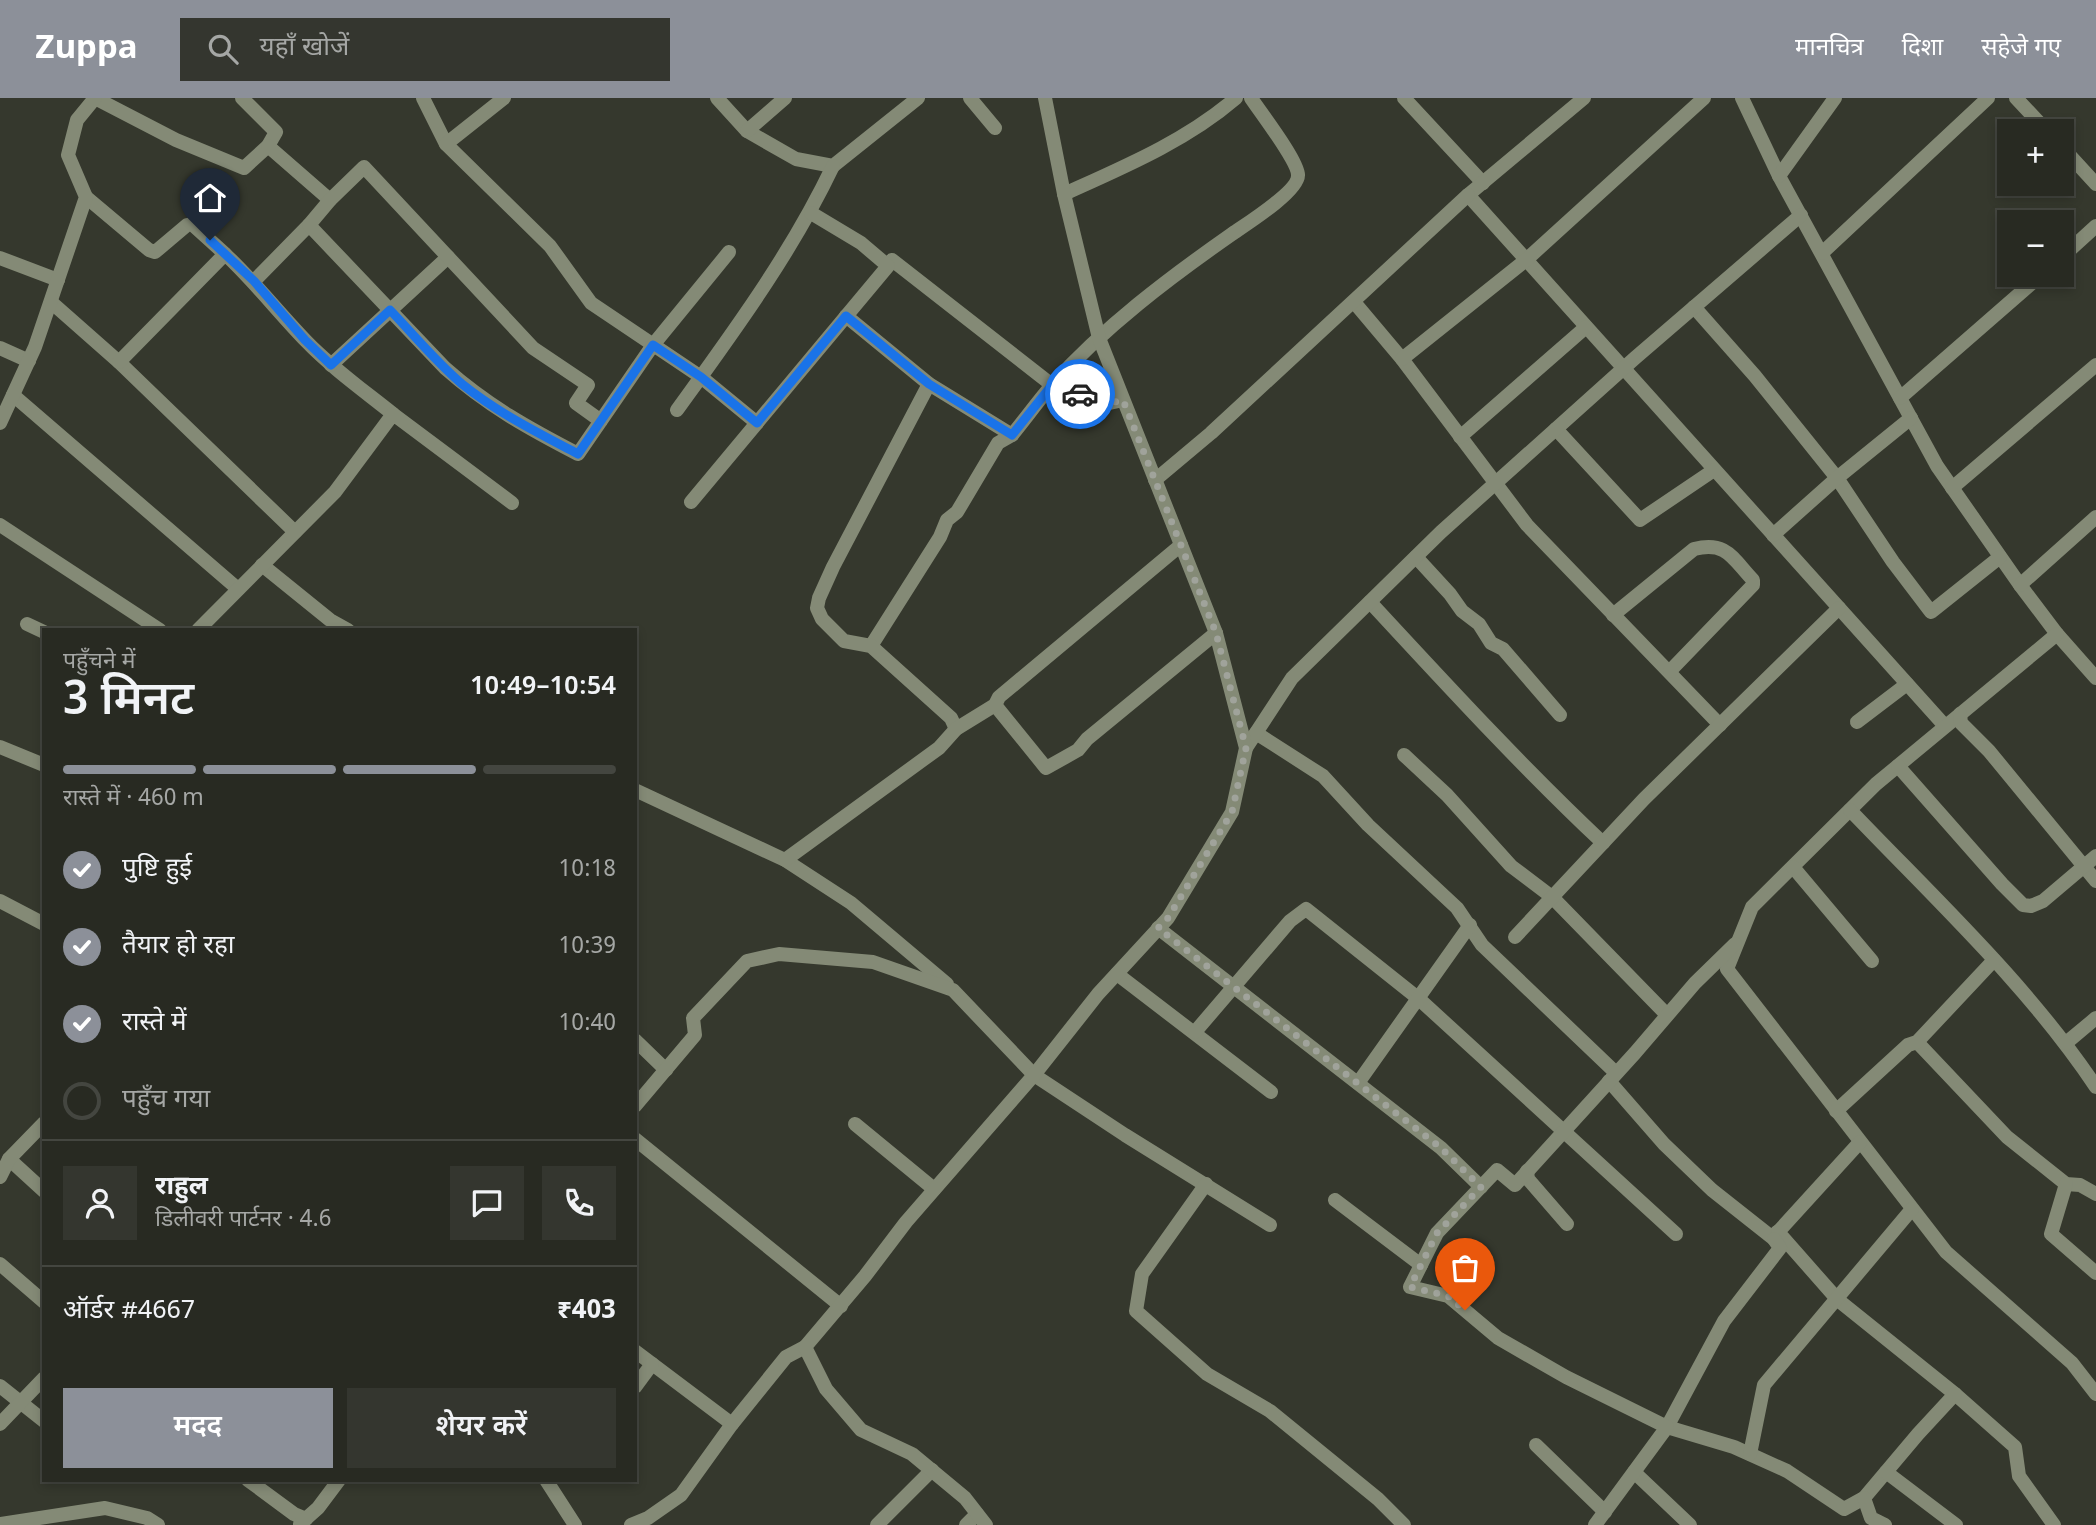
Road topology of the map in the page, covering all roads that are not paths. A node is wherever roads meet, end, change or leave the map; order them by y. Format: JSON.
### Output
{"nodes":[{"id":1,"x":95,"y":98,"type":"edge"},
{"id":2,"x":242,"y":98,"type":"edge"},
{"id":3,"x":423,"y":98,"type":"edge"},
{"id":4,"x":504,"y":98,"type":"edge"},
{"id":5,"x":717,"y":98,"type":"edge"},
{"id":6,"x":785,"y":98,"type":"edge"},
{"id":7,"x":918,"y":98,"type":"edge"},
{"id":8,"x":970,"y":98,"type":"edge"},
{"id":9,"x":1045,"y":98,"type":"edge"},
{"id":10,"x":1236,"y":98,"type":"edge"},
{"id":11,"x":1251,"y":98,"type":"edge"},
{"id":12,"x":1404,"y":98,"type":"edge"},
{"id":13,"x":1584,"y":98,"type":"edge"},
{"id":14,"x":1704,"y":98,"type":"edge"},
{"id":15,"x":1742,"y":98,"type":"edge"},
{"id":16,"x":1835,"y":98,"type":"edge"},
{"id":17,"x":1989,"y":98,"type":"edge"},
{"id":18,"x":2017,"y":98,"type":"edge"},
{"id":19,"x":2036,"y":119,"type":"edge"},
{"id":20,"x":995,"y":128,"type":"dead end"},
{"id":21,"x":747,"y":131,"type":"junction"},
{"id":22,"x":446,"y":144,"type":"junction"},
{"id":23,"x":268,"y":146,"type":"junction"},
{"id":24,"x":2074,"y":160,"type":"edge"},
{"id":25,"x":833,"y":166,"type":"junction"},
{"id":26,"x":1779,"y":176,"type":"junction"},
{"id":27,"x":1483,"y":183,"type":"junction"},
{"id":28,"x":2096,"y":184,"type":"edge"},
{"id":29,"x":1064,"y":194,"type":"junction"},
{"id":30,"x":1468,"y":195,"type":"junction"},
{"id":31,"x":86,"y":197,"type":"junction"},
{"id":32,"x":330,"y":200,"type":"junction"},
{"id":33,"x":811,"y":213,"type":"junction"},
{"id":34,"x":1801,"y":215,"type":"junction"},
{"id":35,"x":309,"y":225,"type":"junction"},
{"id":36,"x":2096,"y":226,"type":"edge"},
{"id":37,"x":2074,"y":246,"type":"edge"},
{"id":38,"x":729,"y":253,"type":"dead end"},
{"id":39,"x":1822,"y":253,"type":"junction"},
{"id":40,"x":225,"y":254,"type":"junction"},
{"id":41,"x":448,"y":257,"type":"junction"},
{"id":42,"x":0,"y":258,"type":"edge"},
{"id":43,"x":892,"y":260,"type":"dead end"},
{"id":44,"x":1525,"y":260,"type":"junction"},
{"id":45,"x":58,"y":280,"type":"junction"},
{"id":46,"x":254,"y":281,"type":"junction"},
{"id":47,"x":2027,"y":287,"type":"edge"},
{"id":48,"x":51,"y":302,"type":"junction"},
{"id":49,"x":1354,"y":302,"type":"junction"},
{"id":50,"x":1694,"y":307,"type":"junction"},
{"id":51,"x":390,"y":310,"type":"junction"},
{"id":52,"x":846,"y":316,"type":"junction"},
{"id":53,"x":1586,"y":327,"type":"junction"},
{"id":54,"x":1099,"y":338,"type":"junction"},
{"id":55,"x":653,"y":345,"type":"junction"},
{"id":56,"x":0,"y":348,"type":"edge"},
{"id":57,"x":1402,"y":359,"type":"junction"},
{"id":58,"x":29,"y":361,"type":"junction"},
{"id":59,"x":119,"y":362,"type":"junction"},
{"id":60,"x":331,"y":365,"type":"junction"},
{"id":61,"x":2096,"y":365,"type":"edge"},
{"id":62,"x":1622,"y":369,"type":"junction"},
{"id":63,"x":701,"y":377,"type":"junction"},
{"id":64,"x":929,"y":384,"type":"junction"},
{"id":65,"x":1052,"y":385,"type":"junction"},
{"id":66,"x":13,"y":395,"type":"junction"},
{"id":67,"x":1900,"y":398,"type":"junction"},
{"id":68,"x":1123,"y":400,"type":"junction"},
{"id":69,"x":677,"y":410,"type":"dead end"},
{"id":70,"x":393,"y":414,"type":"junction"},
{"id":71,"x":1910,"y":418,"type":"junction"},
{"id":72,"x":601,"y":421,"type":"junction"},
{"id":73,"x":0,"y":423,"type":"edge"},
{"id":74,"x":757,"y":423,"type":"junction"},
{"id":75,"x":1556,"y":429,"type":"junction"},
{"id":76,"x":1012,"y":435,"type":"junction"},
{"id":77,"x":1460,"y":437,"type":"junction"},
{"id":78,"x":1714,"y":470,"type":"junction"},
{"id":79,"x":1837,"y":478,"type":"junction"},
{"id":80,"x":1155,"y":481,"type":"junction"},
{"id":81,"x":1495,"y":483,"type":"junction"},
{"id":82,"x":1952,"y":488,"type":"junction"},
{"id":83,"x":691,"y":502,"type":"dead end"},
{"id":84,"x":512,"y":503,"type":"dead end"},
{"id":85,"x":2096,"y":517,"type":"edge"},
{"id":86,"x":0,"y":525,"type":"edge"},
{"id":87,"x":295,"y":532,"type":"junction"},
{"id":88,"x":1773,"y":535,"type":"junction"},
{"id":89,"x":1181,"y":545,"type":"junction"},
{"id":90,"x":1416,"y":557,"type":"junction"},
{"id":91,"x":2000,"y":557,"type":"junction"},
{"id":92,"x":262,"y":565,"type":"junction"},
{"id":93,"x":2020,"y":585,"type":"junction"},
{"id":94,"x":238,"y":589,"type":"junction"},
{"id":95,"x":1370,"y":602,"type":"junction"},
{"id":96,"x":1839,"y":608,"type":"junction"},
{"id":97,"x":1613,"y":615,"type":"junction"},
{"id":98,"x":27,"y":624,"type":"dead end"},
{"id":99,"x":157,"y":628,"type":"edge"},
{"id":100,"x":200,"y":628,"type":"edge"},
{"id":101,"x":344,"y":628,"type":"edge"},
{"id":102,"x":42,"y":631,"type":"edge"},
{"id":103,"x":1216,"y":633,"type":"junction"},
{"id":104,"x":2057,"y":634,"type":"junction"},
{"id":105,"x":871,"y":646,"type":"junction"},
{"id":106,"x":1670,"y":671,"type":"junction"},
{"id":107,"x":2096,"y":677,"type":"edge"},
{"id":108,"x":1907,"y":684,"type":"junction"},
{"id":109,"x":995,"y":705,"type":"junction"},
{"id":110,"x":1960,"y":714,"type":"junction"},
{"id":111,"x":1560,"y":715,"type":"dead end"},
{"id":112,"x":1857,"y":722,"type":"dead end"},
{"id":113,"x":1720,"y":725,"type":"junction"},
{"id":114,"x":1945,"y":726,"type":"junction"},
{"id":115,"x":956,"y":729,"type":"junction"},
{"id":116,"x":1256,"y":733,"type":"junction"},
{"id":117,"x":0,"y":747,"type":"edge"},
{"id":118,"x":1246,"y":748,"type":"junction"},
{"id":119,"x":1404,"y":755,"type":"dead end"},
{"id":120,"x":42,"y":764,"type":"edge"},
{"id":121,"x":1898,"y":766,"type":"junction"},
{"id":122,"x":637,"y":791,"type":"edge"},
{"id":123,"x":1850,"y":810,"type":"junction"},
{"id":124,"x":1603,"y":843,"type":"junction"},
{"id":125,"x":2096,"y":856,"type":"edge"},
{"id":126,"x":785,"y":860,"type":"junction"},
{"id":127,"x":2084,"y":866,"type":"junction"},
{"id":128,"x":1793,"y":867,"type":"junction"},
{"id":129,"x":2096,"y":881,"type":"edge"},
{"id":130,"x":1552,"y":897,"type":"junction"},
{"id":131,"x":0,"y":901,"type":"edge"},
{"id":132,"x":42,"y":923,"type":"edge"},
{"id":133,"x":1470,"y":925,"type":"junction"},
{"id":134,"x":1158,"y":928,"type":"junction"},
{"id":135,"x":1515,"y":937,"type":"dead end"},
{"id":136,"x":1738,"y":941,"type":"junction"},
{"id":137,"x":1994,"y":960,"type":"junction"},
{"id":138,"x":1872,"y":961,"type":"dead end"},
{"id":139,"x":1117,"y":974,"type":"junction"},
{"id":140,"x":1234,"y":988,"type":"junction"},
{"id":141,"x":953,"y":990,"type":"junction"},
{"id":142,"x":1419,"y":999,"type":"junction"},
{"id":143,"x":1667,"y":1016,"type":"junction"},
{"id":144,"x":2096,"y":1018,"type":"edge"},
{"id":145,"x":1195,"y":1032,"type":"junction"},
{"id":146,"x":1917,"y":1042,"type":"junction"},
{"id":147,"x":637,"y":1043,"type":"edge"},
{"id":148,"x":2067,"y":1043,"type":"junction"},
{"id":149,"x":666,"y":1070,"type":"junction"},
{"id":150,"x":1034,"y":1075,"type":"junction"},
{"id":151,"x":1613,"y":1077,"type":"junction"},
{"id":152,"x":1358,"y":1083,"type":"junction"},
{"id":153,"x":2096,"y":1087,"type":"edge"},
{"id":154,"x":1271,"y":1091,"type":"dead end"},
{"id":155,"x":637,"y":1104,"type":"edge"},
{"id":156,"x":1836,"y":1111,"type":"junction"},
{"id":157,"x":855,"y":1124,"type":"dead end"},
{"id":158,"x":42,"y":1125,"type":"edge"},
{"id":159,"x":1564,"y":1131,"type":"junction"},
{"id":160,"x":637,"y":1141,"type":"edge"},
{"id":161,"x":1860,"y":1142,"type":"junction"},
{"id":162,"x":9,"y":1159,"type":"junction"},
{"id":163,"x":1527,"y":1171,"type":"junction"},
{"id":164,"x":0,"y":1177,"type":"edge"},
{"id":165,"x":1206,"y":1184,"type":"junction"},
{"id":166,"x":2066,"y":1184,"type":"junction"},
{"id":167,"x":1481,"y":1187,"type":"junction"},
{"id":168,"x":42,"y":1189,"type":"edge"},
{"id":169,"x":934,"y":1189,"type":"junction"},
{"id":170,"x":2096,"y":1194,"type":"edge"},
{"id":171,"x":1335,"y":1200,"type":"dead end"},
{"id":172,"x":1912,"y":1209,"type":"junction"},
{"id":173,"x":1567,"y":1224,"type":"dead end"},
{"id":174,"x":1270,"y":1225,"type":"dead end"},
{"id":175,"x":1676,"y":1234,"type":"dead end"},
{"id":176,"x":1776,"y":1236,"type":"junction"},
{"id":177,"x":0,"y":1264,"type":"edge"},
{"id":178,"x":1421,"y":1265,"type":"junction"},
{"id":179,"x":2096,"y":1273,"type":"edge"},
{"id":180,"x":42,"y":1300,"type":"edge"},
{"id":181,"x":1838,"y":1300,"type":"junction"},
{"id":182,"x":841,"y":1306,"type":"junction"},
{"id":183,"x":805,"y":1348,"type":"junction"},
{"id":184,"x":637,"y":1353,"type":"edge"},
{"id":185,"x":652,"y":1364,"type":"junction"},
{"id":186,"x":42,"y":1380,"type":"edge"},
{"id":187,"x":637,"y":1384,"type":"edge"},
{"id":188,"x":0,"y":1386,"type":"edge"},
{"id":189,"x":1955,"y":1394,"type":"junction"},
{"id":190,"x":2096,"y":1394,"type":"edge"},
{"id":191,"x":21,"y":1402,"type":"junction"},
{"id":192,"x":42,"y":1419,"type":"edge"},
{"id":193,"x":0,"y":1424,"type":"edge"},
{"id":194,"x":732,"y":1424,"type":"junction"},
{"id":195,"x":1667,"y":1427,"type":"junction"},
{"id":196,"x":1536,"y":1445,"type":"dead end"},
{"id":197,"x":1751,"y":1454,"type":"junction"},
{"id":198,"x":932,"y":1470,"type":"junction"},
{"id":199,"x":1634,"y":1472,"type":"junction"},
{"id":200,"x":1886,"y":1472,"type":"junction"},
{"id":201,"x":251,"y":1482,"type":"edge"},
{"id":202,"x":337,"y":1482,"type":"edge"},
{"id":203,"x":549,"y":1482,"type":"edge"},
{"id":204,"x":1864,"y":1498,"type":"junction"},
{"id":205,"x":1605,"y":1512,"type":"junction"},
{"id":206,"x":982,"y":1519,"type":"edge"},
{"id":207,"x":302,"y":1522,"type":"edge"},
{"id":208,"x":1869,"y":1522,"type":"edge"},
{"id":209,"x":0,"y":1524,"type":"edge"},
{"id":210,"x":158,"y":1525,"type":"edge"},
{"id":211,"x":575,"y":1525,"type":"edge"},
{"id":212,"x":631,"y":1525,"type":"edge"},
{"id":213,"x":877,"y":1525,"type":"edge"},
{"id":214,"x":967,"y":1525,"type":"edge"},
{"id":215,"x":1404,"y":1525,"type":"edge"},
{"id":216,"x":1595,"y":1525,"type":"edge"},
{"id":217,"x":1689,"y":1525,"type":"edge"},
{"id":218,"x":1885,"y":1525,"type":"edge"},
{"id":219,"x":1956,"y":1525,"type":"edge"},
{"id":220,"x":2054,"y":1525,"type":"edge"}],
"edges":[{"from":1,"to":23,"type":"street"},
{"from":1,"to":31,"type":"street"},
{"from":2,"to":23,"type":"street"},
{"from":3,"to":22,"type":"street"},
{"from":4,"to":22,"type":"street"},
{"from":5,"to":21,"type":"street"},
{"from":6,"to":21,"type":"street"},
{"from":7,"to":25,"type":"street"},
{"from":8,"to":20,"type":"street"},
{"from":9,"to":29,"type":"street"},
{"from":10,"to":29,"type":"street"},
{"from":11,"to":54,"type":"street"},
{"from":12,"to":27,"type":"street"},
{"from":13,"to":27,"type":"street"},
{"from":14,"to":44,"type":"street"},
{"from":15,"to":26,"type":"street"},
{"from":16,"to":26,"type":"street"},
{"from":17,"to":39,"type":"street"},
{"from":18,"to":19,"type":"street"},
{"from":21,"to":25,"type":"street"},
{"from":22,"to":55,"type":"street"},
{"from":23,"to":32,"type":"street"},
{"from":24,"to":28,"type":"street"},
{"from":25,"to":33,"type":"street"},
{"from":26,"to":34,"type":"street"},
{"from":27,"to":30,"type":"street"},
{"from":29,"to":54,"type":"street"},
{"from":30,"to":44,"type":"street"},
{"from":30,"to":49,"type":"street"},
{"from":31,"to":40,"type":"street"},
{"from":31,"to":45,"type":"street"},
{"from":32,"to":35,"type":"street"},
{"from":32,"to":41,"type":"street"},
{"from":33,"to":52,"type":"street"},
{"from":33,"to":63,"type":"street"},
{"from":34,"to":39,"type":"street"},
{"from":34,"to":50,"type":"street"},
{"from":35,"to":46,"type":"street"},
{"from":35,"to":51,"type":"street"},
{"from":36,"to":37,"type":"street"},
{"from":38,"to":55,"type":"street"},
{"from":39,"to":67,"type":"street"},
{"from":40,"to":46,"type":"street"},
{"from":40,"to":59,"type":"street"},
{"from":41,"to":51,"type":"street"},
{"from":41,"to":72,"type":"street"},
{"from":42,"to":45,"type":"street"},
{"from":43,"to":65,"type":"street"},
{"from":44,"to":53,"type":"street"},
{"from":44,"to":57,"type":"street"},
{"from":45,"to":48,"type":"street"},
{"from":46,"to":60,"type":"street"},
{"from":47,"to":67,"type":"street"},
{"from":48,"to":58,"type":"street"},
{"from":48,"to":59,"type":"street"},
{"from":49,"to":57,"type":"street"},
{"from":49,"to":80,"type":"street"},
{"from":50,"to":62,"type":"street"},
{"from":50,"to":79,"type":"street"},
{"from":51,"to":60,"type":"street"},
{"from":51,"to":72,"type":"street"},
{"from":52,"to":64,"type":"street"},
{"from":52,"to":74,"type":"street"},
{"from":53,"to":62,"type":"street"},
{"from":53,"to":77,"type":"street"},
{"from":54,"to":65,"type":"street"},
{"from":54,"to":68,"type":"street"},
{"from":55,"to":63,"type":"street"},
{"from":55,"to":72,"type":"street"},
{"from":56,"to":58,"type":"street"},
{"from":57,"to":77,"type":"street"},
{"from":58,"to":66,"type":"street"},
{"from":59,"to":87,"type":"street"},
{"from":60,"to":70,"type":"street"},
{"from":61,"to":82,"type":"street"},
{"from":62,"to":75,"type":"street"},
{"from":62,"to":78,"type":"street"},
{"from":63,"to":69,"type":"street"},
{"from":63,"to":74,"type":"street"},
{"from":64,"to":76,"type":"street"},
{"from":64,"to":105,"type":"street"},
{"from":65,"to":68,"type":"street"},
{"from":65,"to":76,"type":"street"},
{"from":66,"to":73,"type":"street"},
{"from":66,"to":94,"type":"street"},
{"from":67,"to":71,"type":"street"},
{"from":68,"to":80,"type":"street"},
{"from":70,"to":84,"type":"street"},
{"from":70,"to":87,"type":"street"},
{"from":71,"to":79,"type":"street"},
{"from":71,"to":82,"type":"street"},
{"from":74,"to":83,"type":"street"},
{"from":75,"to":78,"type":"street"},
{"from":75,"to":81,"type":"street"},
{"from":76,"to":105,"type":"street"},
{"from":77,"to":81,"type":"street"},
{"from":78,"to":88,"type":"street"},
{"from":79,"to":88,"type":"street"},
{"from":79,"to":91,"type":"street"},
{"from":80,"to":89,"type":"street"},
{"from":81,"to":90,"type":"street"},
{"from":81,"to":97,"type":"street"},
{"from":82,"to":91,"type":"street"},
{"from":85,"to":93,"type":"street"},
{"from":86,"to":99,"type":"street"},
{"from":87,"to":92,"type":"street"},
{"from":88,"to":96,"type":"street"},
{"from":89,"to":103,"type":"street"},
{"from":89,"to":109,"type":"street"},
{"from":90,"to":95,"type":"street"},
{"from":90,"to":111,"type":"street"},
{"from":91,"to":93,"type":"street"},
{"from":92,"to":94,"type":"street"},
{"from":92,"to":101,"type":"street"},
{"from":93,"to":104,"type":"street"},
{"from":94,"to":100,"type":"street"},
{"from":95,"to":116,"type":"street"},
{"from":95,"to":124,"type":"street"},
{"from":96,"to":108,"type":"street"},
{"from":96,"to":113,"type":"street"},
{"from":97,"to":106,"type":"street"},
{"from":97,"to":106,"type":"street"},
{"from":98,"to":102,"type":"street"},
{"from":103,"to":109,"type":"street"},
{"from":103,"to":118,"type":"street"},
{"from":104,"to":107,"type":"street"},
{"from":104,"to":110,"type":"street"},
{"from":105,"to":115,"type":"street"},
{"from":106,"to":113,"type":"street"},
{"from":108,"to":112,"type":"street"},
{"from":108,"to":114,"type":"street"},
{"from":109,"to":115,"type":"street"},
{"from":110,"to":114,"type":"street"},
{"from":110,"to":127,"type":"street"},
{"from":113,"to":124,"type":"street"},
{"from":114,"to":121,"type":"street"},
{"from":115,"to":126,"type":"street"},
{"from":116,"to":118,"type":"street"},
{"from":116,"to":133,"type":"street"},
{"from":117,"to":120,"type":"street"},
{"from":118,"to":134,"type":"street"},
{"from":119,"to":130,"type":"street"},
{"from":121,"to":123,"type":"street"},
{"from":121,"to":127,"type":"street"},
{"from":122,"to":126,"type":"street"},
{"from":123,"to":128,"type":"street"},
{"from":123,"to":137,"type":"street"},
{"from":124,"to":130,"type":"street"},
{"from":125,"to":127,"type":"street"},
{"from":126,"to":141,"type":"street"},
{"from":127,"to":129,"type":"street"},
{"from":128,"to":136,"type":"street"},
{"from":128,"to":138,"type":"street"},
{"from":130,"to":135,"type":"street"},
{"from":130,"to":143,"type":"street"},
{"from":131,"to":132,"type":"street"},
{"from":133,"to":142,"type":"street"},
{"from":133,"to":151,"type":"street"},
{"from":134,"to":139,"type":"street"},
{"from":134,"to":140,"type":"street"},
{"from":136,"to":143,"type":"street"},
{"from":136,"to":156,"type":"street"},
{"from":137,"to":146,"type":"street"},
{"from":137,"to":148,"type":"street"},
{"from":139,"to":145,"type":"street"},
{"from":139,"to":150,"type":"street"},
{"from":140,"to":142,"type":"street"},
{"from":140,"to":145,"type":"street"},
{"from":140,"to":152,"type":"street"},
{"from":141,"to":149,"type":"street"},
{"from":141,"to":150,"type":"street"},
{"from":142,"to":152,"type":"street"},
{"from":142,"to":159,"type":"street"},
{"from":143,"to":151,"type":"street"},
{"from":144,"to":148,"type":"street"},
{"from":145,"to":154,"type":"street"},
{"from":146,"to":156,"type":"street"},
{"from":146,"to":166,"type":"street"},
{"from":147,"to":149,"type":"street"},
{"from":148,"to":153,"type":"street"},
{"from":149,"to":155,"type":"street"},
{"from":150,"to":165,"type":"street"},
{"from":150,"to":169,"type":"street"},
{"from":151,"to":159,"type":"street"},
{"from":151,"to":176,"type":"street"},
{"from":152,"to":167,"type":"street"},
{"from":156,"to":161,"type":"street"},
{"from":157,"to":169,"type":"street"},
{"from":158,"to":162,"type":"street"},
{"from":159,"to":163,"type":"street"},
{"from":159,"to":175,"type":"street"},
{"from":160,"to":182,"type":"street"},
{"from":161,"to":172,"type":"street"},
{"from":161,"to":176,"type":"street"},
{"from":162,"to":164,"type":"street"},
{"from":162,"to":168,"type":"street"},
{"from":163,"to":167,"type":"street"},
{"from":163,"to":173,"type":"street"},
{"from":165,"to":174,"type":"street"},
{"from":165,"to":215,"type":"street"},
{"from":166,"to":170,"type":"street"},
{"from":166,"to":179,"type":"street"},
{"from":167,"to":178,"type":"street"},
{"from":169,"to":182,"type":"street"},
{"from":171,"to":178,"type":"street"},
{"from":172,"to":181,"type":"street"},
{"from":172,"to":190,"type":"street"},
{"from":176,"to":181,"type":"street"},
{"from":176,"to":195,"type":"street"},
{"from":177,"to":180,"type":"street"},
{"from":178,"to":195,"type":"street"},
{"from":181,"to":189,"type":"street"},
{"from":181,"to":197,"type":"street"},
{"from":182,"to":183,"type":"street"},
{"from":183,"to":194,"type":"street"},
{"from":183,"to":198,"type":"street"},
{"from":184,"to":185,"type":"street"},
{"from":185,"to":187,"type":"street"},
{"from":185,"to":194,"type":"street"},
{"from":186,"to":191,"type":"street"},
{"from":188,"to":191,"type":"street"},
{"from":189,"to":200,"type":"street"},
{"from":189,"to":220,"type":"street"},
{"from":191,"to":192,"type":"street"},
{"from":191,"to":193,"type":"street"},
{"from":194,"to":212,"type":"street"},
{"from":195,"to":197,"type":"street"},
{"from":195,"to":199,"type":"street"},
{"from":196,"to":205,"type":"street"},
{"from":197,"to":204,"type":"street"},
{"from":198,"to":206,"type":"street"},
{"from":198,"to":213,"type":"street"},
{"from":199,"to":205,"type":"street"},
{"from":199,"to":217,"type":"street"},
{"from":200,"to":204,"type":"street"},
{"from":200,"to":219,"type":"street"},
{"from":201,"to":207,"type":"street"},
{"from":202,"to":207,"type":"street"},
{"from":203,"to":211,"type":"street"},
{"from":204,"to":208,"type":"street"},
{"from":205,"to":216,"type":"street"},
{"from":206,"to":214,"type":"street"},
{"from":208,"to":218,"type":"street"},
{"from":209,"to":210,"type":"street"}]}
